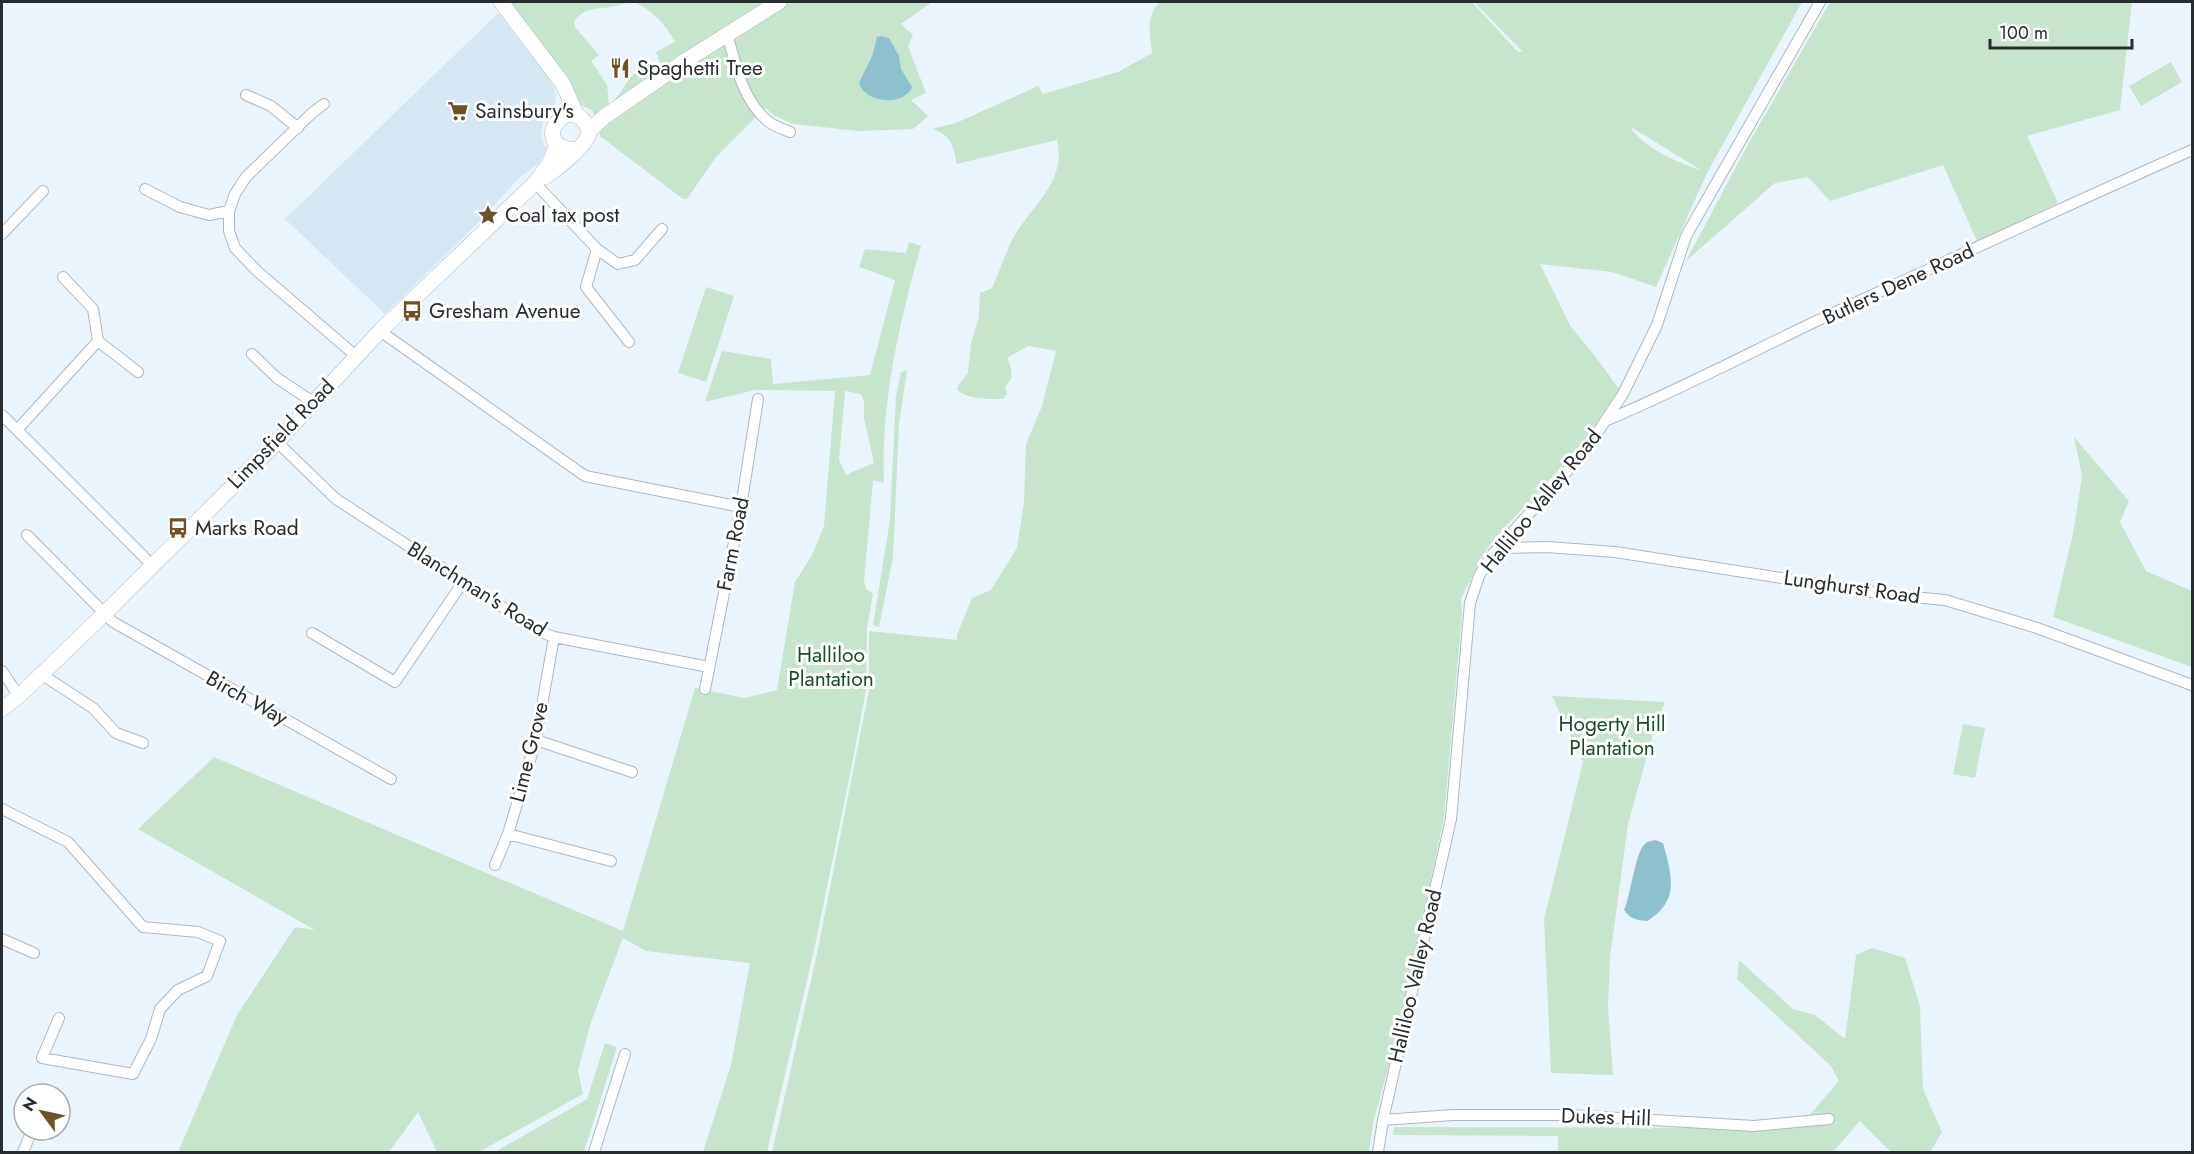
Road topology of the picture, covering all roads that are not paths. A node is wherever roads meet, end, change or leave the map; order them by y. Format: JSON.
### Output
{"nodes":[{"id":1,"x":501,"y":2,"type":"edge"},
{"id":2,"x":779,"y":2,"type":"edge"},
{"id":3,"x":1820,"y":2,"type":"edge"},
{"id":4,"x":727,"y":33,"type":"junction"},
{"id":5,"x":246,"y":95,"type":"dead end"},
{"id":6,"x":324,"y":104,"type":"dead end"},
{"id":7,"x":578,"y":120,"type":"junction"},
{"id":8,"x":298,"y":128,"type":"junction"},
{"id":9,"x":790,"y":132,"type":"dead end"},
{"id":10,"x":557,"y":145,"type":"junction"},
{"id":11,"x":576,"y":150,"type":"junction"},
{"id":12,"x":2193,"y":150,"type":"edge"},
{"id":13,"x":535,"y":183,"type":"junction"},
{"id":14,"x":145,"y":189,"type":"dead end"},
{"id":15,"x":43,"y":191,"type":"dead end"},
{"id":16,"x":229,"y":211,"type":"junction"},
{"id":17,"x":662,"y":229,"type":"dead end"},
{"id":18,"x":2,"y":234,"type":"edge"},
{"id":19,"x":597,"y":249,"type":"junction"},
{"id":20,"x":63,"y":277,"type":"dead end"},
{"id":21,"x":380,"y":331,"type":"junction"},
{"id":22,"x":98,"y":341,"type":"junction"},
{"id":23,"x":629,"y":342,"type":"dead end"},
{"id":24,"x":252,"y":354,"type":"dead end"},
{"id":25,"x":356,"y":356,"type":"junction"},
{"id":26,"x":138,"y":372,"type":"dead end"},
{"id":27,"x":758,"y":399,"type":"dead end"},
{"id":28,"x":313,"y":402,"type":"junction"},
{"id":29,"x":2,"y":415,"type":"edge"},
{"id":30,"x":1605,"y":421,"type":"junction"},
{"id":31,"x":17,"y":430,"type":"junction"},
{"id":32,"x":277,"y":442,"type":"junction"},
{"id":33,"x":741,"y":507,"type":"junction"},
{"id":34,"x":27,"y":535,"type":"dead end"},
{"id":35,"x":1499,"y":548,"type":"junction"},
{"id":36,"x":152,"y":565,"type":"junction"},
{"id":37,"x":463,"y":582,"type":"junction"},
{"id":38,"x":105,"y":613,"type":"junction"},
{"id":39,"x":312,"y":633,"type":"dead end"},
{"id":40,"x":554,"y":637,"type":"junction"},
{"id":41,"x":709,"y":667,"type":"junction"},
{"id":42,"x":2,"y":671,"type":"edge"},
{"id":43,"x":41,"y":675,"type":"junction"},
{"id":44,"x":2193,"y":685,"type":"edge"},
{"id":45,"x":705,"y":689,"type":"dead end"},
{"id":46,"x":19,"y":696,"type":"junction"},
{"id":47,"x":2,"y":709,"type":"edge"},
{"id":48,"x":536,"y":740,"type":"junction"},
{"id":49,"x":143,"y":743,"type":"dead end"},
{"id":50,"x":632,"y":772,"type":"dead end"},
{"id":51,"x":391,"y":779,"type":"dead end"},
{"id":52,"x":2,"y":809,"type":"edge"},
{"id":53,"x":508,"y":834,"type":"junction"},
{"id":54,"x":611,"y":861,"type":"dead end"},
{"id":55,"x":495,"y":865,"type":"dead end"},
{"id":56,"x":2,"y":939,"type":"edge"},
{"id":57,"x":34,"y":953,"type":"dead end"},
{"id":58,"x":59,"y":1018,"type":"dead end"},
{"id":59,"x":625,"y":1054,"type":"dead end"},
{"id":60,"x":1829,"y":1119,"type":"dead end"},
{"id":61,"x":1383,"y":1120,"type":"junction"},
{"id":62,"x":594,"y":1152,"type":"edge"},
{"id":63,"x":1378,"y":1152,"type":"edge"}],
"edges":[{"from":1,"to":7,"type":"main road"},
{"from":2,"to":4,"type":"main road"},
{"from":3,"to":30,"type":"street","name":"Halliloo Valley Road"},
{"from":4,"to":7,"type":"main road"},
{"from":4,"to":9,"type":"street"},
{"from":5,"to":8,"type":"street"},
{"from":6,"to":8,"type":"street"},
{"from":7,"to":10,"type":"main road"},
{"from":7,"to":11,"type":"main road"},
{"from":8,"to":16,"type":"street"},
{"from":10,"to":11,"type":"main road"},
{"from":10,"to":13,"type":"main road","name":"Limpsfield Road"},
{"from":11,"to":13,"type":"main road","name":"Limpsfield Road"},
{"from":12,"to":30,"type":"street","name":"Butlers Dene Road"},
{"from":13,"to":19,"type":"street"},
{"from":13,"to":21,"type":"main road","name":"Limpsfield Road"},
{"from":14,"to":16,"type":"street"},
{"from":15,"to":18,"type":"street"},
{"from":16,"to":25,"type":"street"},
{"from":17,"to":19,"type":"street"},
{"from":19,"to":23,"type":"street"},
{"from":20,"to":22,"type":"street"},
{"from":21,"to":25,"type":"main road","name":"Limpsfield Road"},
{"from":21,"to":33,"type":"street"},
{"from":22,"to":26,"type":"street"},
{"from":22,"to":31,"type":"street"},
{"from":24,"to":28,"type":"street"},
{"from":25,"to":28,"type":"main road","name":"Limpsfield Road"},
{"from":27,"to":33,"type":"street","name":"Farm Road"},
{"from":28,"to":32,"type":"main road","name":"Limpsfield Road"},
{"from":29,"to":31,"type":"street"},
{"from":30,"to":35,"type":"street","name":"Halliloo Valley Road"},
{"from":31,"to":36,"type":"street"},
{"from":32,"to":36,"type":"main road","name":"Limpsfield Road"},
{"from":32,"to":37,"type":"street","name":"Blanchman's Road"},
{"from":33,"to":41,"type":"street","name":"Farm Road"},
{"from":34,"to":38,"type":"street","name":"Birch Way"},
{"from":35,"to":44,"type":"street","name":"Lunghurst Road"},
{"from":35,"to":61,"type":"street","name":"Halliloo Valley Road"},
{"from":36,"to":38,"type":"main road","name":"Limpsfield Road"},
{"from":37,"to":39,"type":"street"},
{"from":37,"to":40,"type":"street","name":"Blanchman's Road"},
{"from":38,"to":43,"type":"main road","name":"Limpsfield Road"},
{"from":38,"to":51,"type":"street","name":"Birch Way"},
{"from":40,"to":41,"type":"street","name":"Blanchman's Road"},
{"from":40,"to":48,"type":"street","name":"Lime Grove"},
{"from":41,"to":45,"type":"street","name":"Farm Road"},
{"from":42,"to":46,"type":"street"},
{"from":43,"to":46,"type":"main road","name":"Limpsfield Road"},
{"from":43,"to":49,"type":"street"},
{"from":46,"to":47,"type":"main road","name":"Limpsfield Road"},
{"from":48,"to":50,"type":"street"},
{"from":48,"to":53,"type":"street","name":"Lime Grove"},
{"from":52,"to":58,"type":"street"},
{"from":53,"to":54,"type":"street"},
{"from":53,"to":55,"type":"street","name":"Lime Grove"},
{"from":56,"to":57,"type":"street"},
{"from":59,"to":62,"type":"street"},
{"from":60,"to":61,"type":"street","name":"Dukes Hill"},
{"from":61,"to":63,"type":"street","name":"Halliloo Valley Road"}]}
